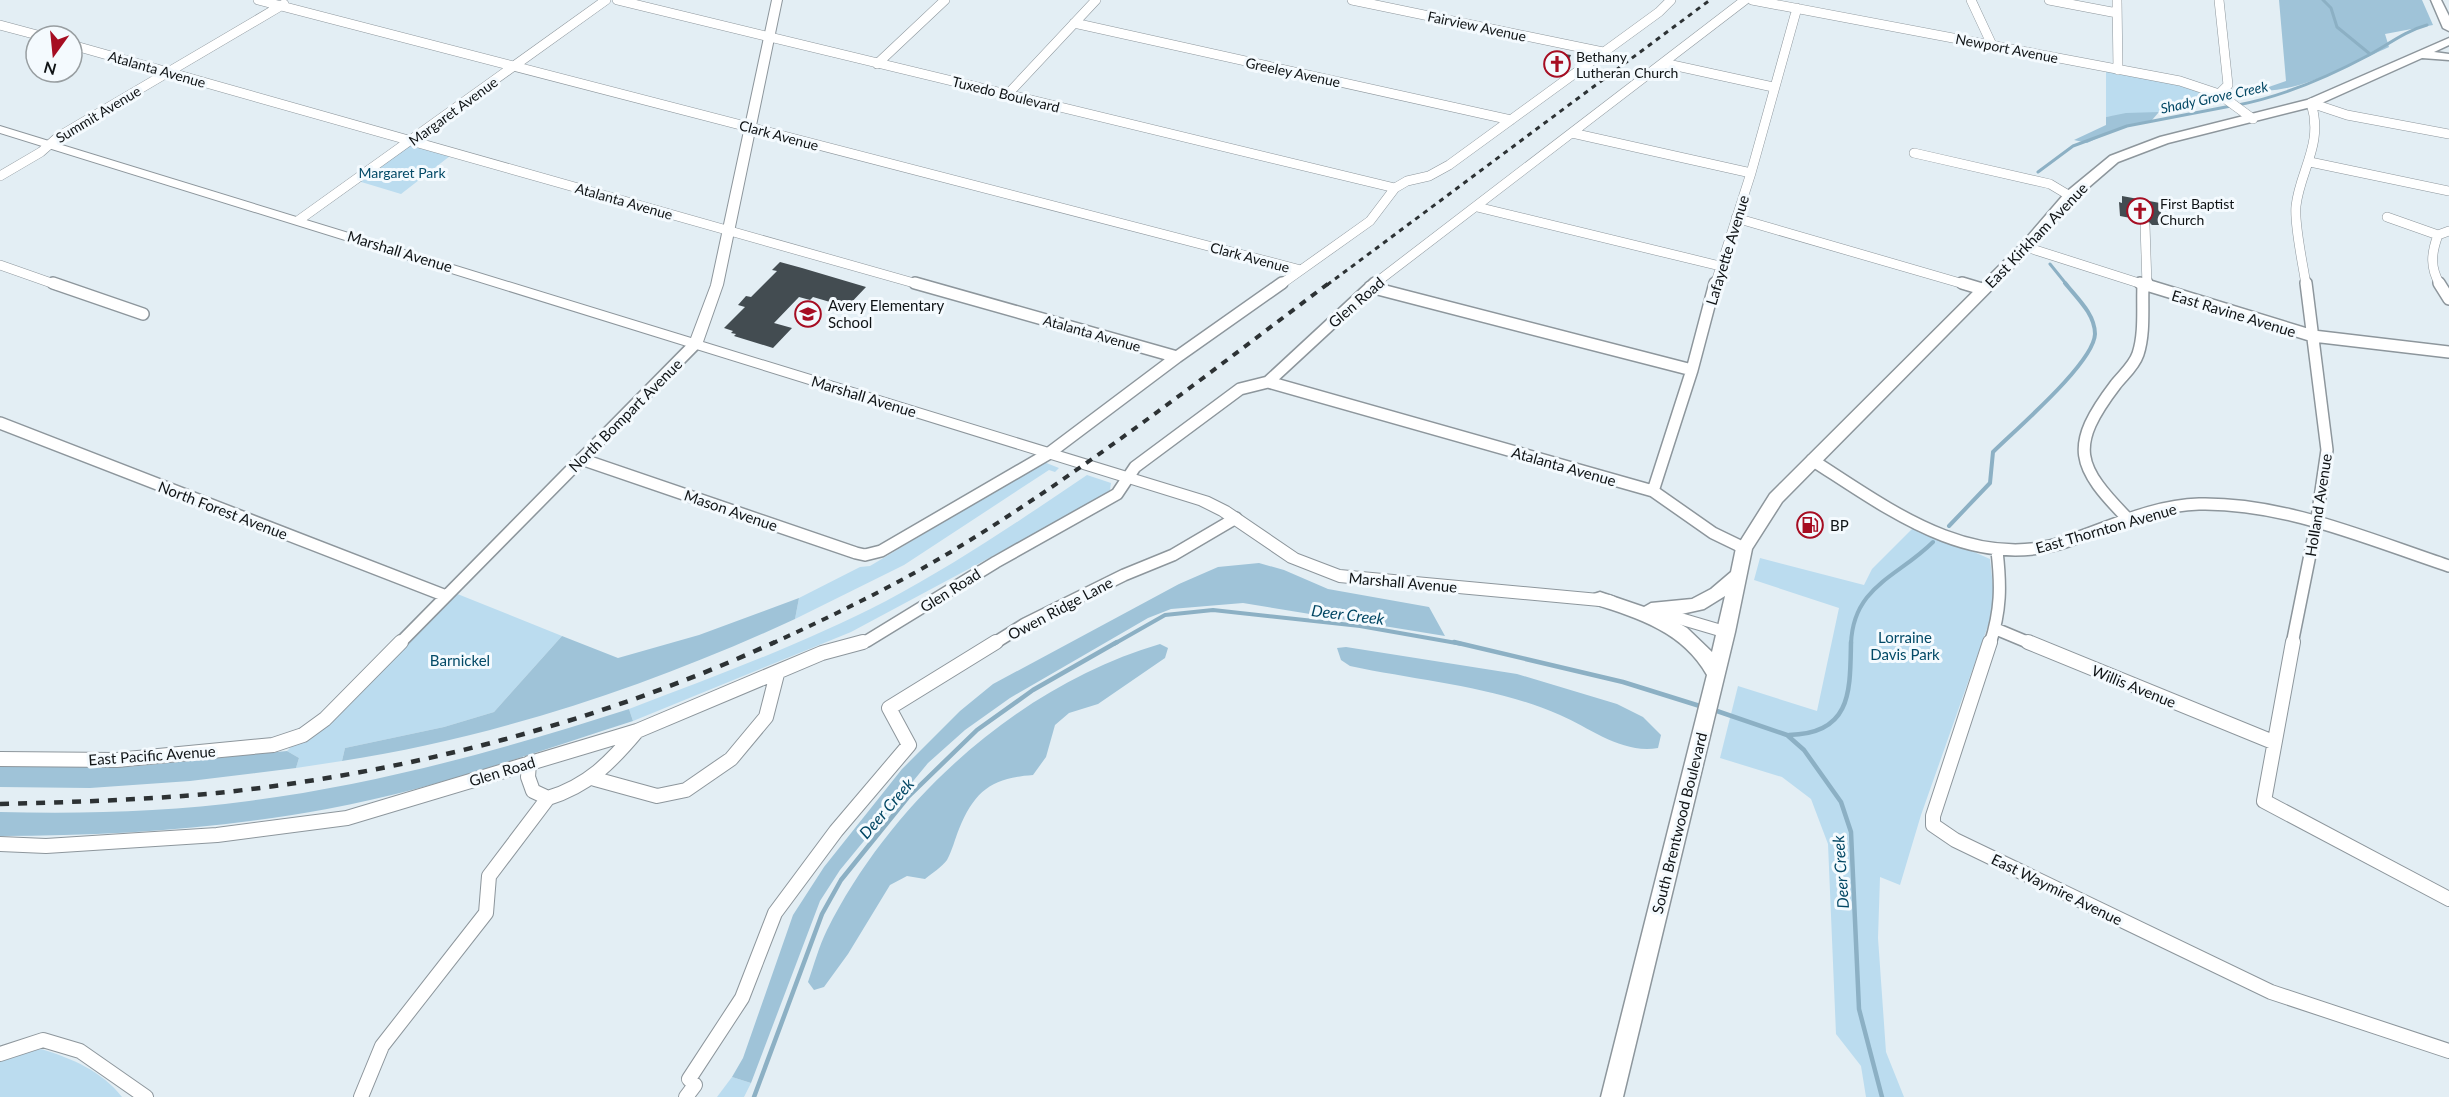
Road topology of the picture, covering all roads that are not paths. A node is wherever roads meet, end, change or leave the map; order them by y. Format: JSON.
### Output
{"nodes":[{"id":1,"x":258,"y":0,"type":"edge"},
{"id":2,"x":291,"y":0,"type":"edge"},
{"id":3,"x":606,"y":0,"type":"edge"},
{"id":4,"x":617,"y":0,"type":"edge"},
{"id":5,"x":777,"y":0,"type":"edge"},
{"id":6,"x":945,"y":0,"type":"edge"},
{"id":7,"x":1095,"y":0,"type":"edge"},
{"id":8,"x":1352,"y":0,"type":"edge"},
{"id":9,"x":1671,"y":0,"type":"edge"},
{"id":10,"x":1745,"y":0,"type":"edge"},
{"id":11,"x":1752,"y":0,"type":"edge"},
{"id":12,"x":1971,"y":0,"type":"edge"},
{"id":13,"x":2049,"y":0,"type":"edge"},
{"id":14,"x":2117,"y":0,"type":"edge"},
{"id":15,"x":2220,"y":0,"type":"edge"},
{"id":16,"x":2436,"y":0,"type":"edge"},
{"id":17,"x":280,"y":6,"type":"junction"},
{"id":18,"x":1797,"y":8,"type":"junction"},
{"id":19,"x":2117,"y":13,"type":"junction"},
{"id":20,"x":2445,"y":14,"type":"edge"},
{"id":21,"x":1074,"y":24,"type":"junction"},
{"id":22,"x":0,"y":25,"type":"edge"},
{"id":23,"x":2449,"y":28,"type":"edge"},
{"id":24,"x":24,"y":31,"type":"edge"},
{"id":25,"x":770,"y":38,"type":"junction"},
{"id":26,"x":2449,"y":41,"type":"edge"},
{"id":27,"x":1992,"y":45,"type":"junction"},
{"id":28,"x":84,"y":48,"type":"edge"},
{"id":29,"x":1603,"y":52,"type":"junction"},
{"id":30,"x":2420,"y":54,"type":"junction"},
{"id":31,"x":2449,"y":57,"type":"edge"},
{"id":32,"x":1662,"y":63,"type":"junction"},
{"id":33,"x":877,"y":64,"type":"junction"},
{"id":34,"x":515,"y":66,"type":"junction"},
{"id":35,"x":2118,"y":70,"type":"junction"},
{"id":36,"x":169,"y":72,"type":"junction"},
{"id":37,"x":1773,"y":87,"type":"junction"},
{"id":38,"x":1007,"y":94,"type":"junction"},
{"id":39,"x":2219,"y":94,"type":"junction"},
{"id":40,"x":2311,"y":103,"type":"junction"},
{"id":41,"x":2248,"y":115,"type":"junction"},
{"id":42,"x":1511,"y":120,"type":"junction"},
{"id":43,"x":750,"y":127,"type":"junction"},
{"id":44,"x":1,"y":129,"type":"edge"},
{"id":45,"x":1572,"y":133,"type":"junction"},
{"id":46,"x":2449,"y":134,"type":"edge"},
{"id":47,"x":411,"y":141,"type":"junction"},
{"id":48,"x":50,"y":144,"type":"junction"},
{"id":49,"x":1914,"y":153,"type":"dead end"},
{"id":50,"x":2310,"y":162,"type":"junction"},
{"id":51,"x":1751,"y":173,"type":"junction"},
{"id":52,"x":0,"y":176,"type":"edge"},
{"id":53,"x":1395,"y":188,"type":"junction"},
{"id":54,"x":2449,"y":191,"type":"edge"},
{"id":55,"x":2070,"y":196,"type":"junction"},
{"id":56,"x":1476,"y":207,"type":"junction"},
{"id":57,"x":2387,"y":217,"type":"dead end"},
{"id":58,"x":1736,"y":218,"type":"junction"},
{"id":59,"x":299,"y":220,"type":"junction"},
{"id":60,"x":2145,"y":225,"type":"dead end"},
{"id":61,"x":728,"y":230,"type":"junction"},
{"id":62,"x":2449,"y":231,"type":"edge"},
{"id":63,"x":2438,"y":235,"type":"junction"},
{"id":64,"x":2026,"y":247,"type":"junction"},
{"id":65,"x":0,"y":265,"type":"edge"},
{"id":66,"x":1720,"y":266,"type":"junction"},
{"id":67,"x":1301,"y":270,"type":"junction"},
{"id":68,"x":2145,"y":286,"type":"junction"},
{"id":69,"x":1370,"y":287,"type":"junction"},
{"id":70,"x":1983,"y":289,"type":"junction"},
{"id":71,"x":2449,"y":299,"type":"edge"},
{"id":72,"x":143,"y":314,"type":"dead end"},
{"id":73,"x":2313,"y":336,"type":"junction"},
{"id":74,"x":696,"y":343,"type":"junction"},
{"id":75,"x":2449,"y":352,"type":"edge"},
{"id":76,"x":1177,"y":357,"type":"junction"},
{"id":77,"x":1692,"y":370,"type":"junction"},
{"id":78,"x":1268,"y":382,"type":"junction"},
{"id":79,"x":0,"y":423,"type":"edge"},
{"id":80,"x":1048,"y":454,"type":"junction"},
{"id":81,"x":581,"y":459,"type":"junction"},
{"id":82,"x":1812,"y":460,"type":"junction"},
{"id":83,"x":1127,"y":478,"type":"junction"},
{"id":84,"x":1653,"y":491,"type":"junction"},
{"id":85,"x":1236,"y":518,"type":"junction"},
{"id":86,"x":2129,"y":520,"type":"junction"},
{"id":87,"x":2316,"y":525,"type":"junction"},
{"id":88,"x":1744,"y":548,"type":"junction"},
{"id":89,"x":1997,"y":551,"type":"junction"},
{"id":90,"x":2449,"y":566,"type":"edge"},
{"id":91,"x":1737,"y":576,"type":"junction"},
{"id":92,"x":446,"y":596,"type":"junction"},
{"id":93,"x":1600,"y":599,"type":"junction"},
{"id":94,"x":1651,"y":610,"type":"junction"},
{"id":95,"x":1996,"y":629,"type":"junction"},
{"id":96,"x":1726,"y":632,"type":"junction"},
{"id":97,"x":777,"y":674,"type":"junction"},
{"id":98,"x":1713,"y":681,"type":"junction"},
{"id":99,"x":637,"y":731,"type":"junction"},
{"id":100,"x":303,"y":735,"type":"joint"},
{"id":101,"x":2273,"y":742,"type":"junction"},
{"id":102,"x":0,"y":759,"type":"edge"},
{"id":103,"x":530,"y":763,"type":"junction"},
{"id":104,"x":595,"y":779,"type":"junction"},
{"id":105,"x":548,"y":798,"type":"junction"},
{"id":106,"x":0,"y":844,"type":"edge"},
{"id":107,"x":2449,"y":899,"type":"edge"},
{"id":108,"x":2449,"y":1050,"type":"edge"},
{"id":109,"x":0,"y":1054,"type":"edge"},
{"id":110,"x":146,"y":1097,"type":"edge"},
{"id":111,"x":361,"y":1097,"type":"edge"},
{"id":112,"x":686,"y":1097,"type":"edge"},
{"id":113,"x":1612,"y":1097,"type":"edge"}],
"edges":[{"from":1,"to":17,"type":"street","name":"Clark Avenue"},
{"from":2,"to":17,"type":"street","name":"Summit Avenue"},
{"from":3,"to":34,"type":"street","name":"Margaret Avenue"},
{"from":4,"to":25,"type":"street","name":"Tuxedo Boulevard"},
{"from":5,"to":25,"type":"street","name":"North Bompart Avenue"},
{"from":6,"to":33,"type":"street"},
{"from":7,"to":21,"type":"street"},
{"from":8,"to":29,"type":"street","name":"Fairview Avenue"},
{"from":9,"to":29,"type":"street"},
{"from":10,"to":32,"type":"street","name":"Glen Road"},
{"from":11,"to":18,"type":"street","name":"Newport Avenue"},
{"from":12,"to":27,"type":"street"},
{"from":13,"to":19,"type":"street"},
{"from":14,"to":19,"type":"street"},
{"from":15,"to":39,"type":"street"},
{"from":16,"to":20,"type":"main road"},
{"from":17,"to":34,"type":"street","name":"Clark Avenue"},
{"from":17,"to":36,"type":"street","name":"Summit Avenue"},
{"from":18,"to":27,"type":"street","name":"Newport Avenue"},
{"from":18,"to":37,"type":"street","name":"Lafayette Avenue"},
{"from":19,"to":35,"type":"street"},
{"from":20,"to":23,"type":"main road"},
{"from":21,"to":38,"type":"street"},
{"from":21,"to":42,"type":"street","name":"Greeley Avenue"},
{"from":22,"to":24,"type":"street"},
{"from":25,"to":33,"type":"street","name":"Tuxedo Boulevard"},
{"from":25,"to":43,"type":"street","name":"North Bompart Avenue"},
{"from":26,"to":30,"type":"main road","name":"East Kirkham Avenue"},
{"from":27,"to":35,"type":"street","name":"Newport Avenue"},
{"from":28,"to":36,"type":"street","name":"Atalanta Avenue"},
{"from":29,"to":42,"type":"street"},
{"from":30,"to":31,"type":"main road"},
{"from":30,"to":40,"type":"main road","name":"East Kirkham Avenue"},
{"from":32,"to":37,"type":"street"},
{"from":32,"to":45,"type":"street","name":"Glen Road"},
{"from":33,"to":38,"type":"street","name":"Tuxedo Boulevard"},
{"from":34,"to":43,"type":"street","name":"Clark Avenue"},
{"from":34,"to":47,"type":"street","name":"Margaret Avenue"},
{"from":35,"to":39,"type":"street","name":"Newport Avenue"},
{"from":36,"to":47,"type":"street","name":"Atalanta Avenue"},
{"from":36,"to":48,"type":"street","name":"Summit Avenue"},
{"from":37,"to":51,"type":"street","name":"Lafayette Avenue"},
{"from":38,"to":53,"type":"street","name":"Tuxedo Boulevard"},
{"from":39,"to":41,"type":"street","name":"Newport Avenue"},
{"from":40,"to":41,"type":"main road","name":"East Kirkham Avenue"},
{"from":40,"to":46,"type":"street"},
{"from":40,"to":50,"type":"street","name":"Holland Avenue"},
{"from":41,"to":55,"type":"main road","name":"East Kirkham Avenue"},
{"from":42,"to":53,"type":"street"},
{"from":43,"to":61,"type":"street","name":"North Bompart Avenue"},
{"from":43,"to":67,"type":"street","name":"Clark Avenue"},
{"from":44,"to":48,"type":"street","name":"Marshall Avenue"},
{"from":45,"to":51,"type":"street"},
{"from":45,"to":56,"type":"street","name":"Glen Road"},
{"from":47,"to":59,"type":"street","name":"Margaret Avenue"},
{"from":47,"to":61,"type":"street","name":"Atalanta Avenue"},
{"from":48,"to":52,"type":"street","name":"Summit Avenue"},
{"from":48,"to":59,"type":"street","name":"Marshall Avenue"},
{"from":49,"to":55,"type":"street"},
{"from":50,"to":54,"type":"street"},
{"from":50,"to":73,"type":"street","name":"Holland Avenue"},
{"from":51,"to":58,"type":"street","name":"Lafayette Avenue"},
{"from":53,"to":67,"type":"street"},
{"from":55,"to":64,"type":"main road","name":"East Kirkham Avenue"},
{"from":56,"to":66,"type":"street"},
{"from":56,"to":69,"type":"street","name":"Glen Road"},
{"from":57,"to":63,"type":"street"},
{"from":58,"to":66,"type":"street","name":"Lafayette Avenue"},
{"from":58,"to":70,"type":"street"},
{"from":59,"to":74,"type":"street","name":"Marshall Avenue"},
{"from":60,"to":68,"type":"street"},
{"from":61,"to":74,"type":"street","name":"North Bompart Avenue"},
{"from":61,"to":76,"type":"street","name":"Atalanta Avenue"},
{"from":62,"to":63,"type":"street"},
{"from":63,"to":71,"type":"street"},
{"from":64,"to":68,"type":"street","name":"East Ravine Avenue"},
{"from":64,"to":70,"type":"main road","name":"East Kirkham Avenue"},
{"from":65,"to":72,"type":"street"},
{"from":66,"to":77,"type":"street","name":"Lafayette Avenue"},
{"from":67,"to":76,"type":"street"},
{"from":68,"to":73,"type":"street","name":"East Ravine Avenue"},
{"from":68,"to":86,"type":"street"},
{"from":69,"to":77,"type":"street"},
{"from":69,"to":78,"type":"street","name":"Glen Road"},
{"from":70,"to":82,"type":"main road","name":"East Kirkham Avenue"},
{"from":73,"to":75,"type":"street","name":"East Ravine Avenue"},
{"from":73,"to":87,"type":"street","name":"Holland Avenue"},
{"from":74,"to":80,"type":"street","name":"Marshall Avenue"},
{"from":74,"to":81,"type":"street","name":"North Bompart Avenue"},
{"from":76,"to":80,"type":"street"},
{"from":77,"to":84,"type":"street","name":"Lafayette Avenue"},
{"from":78,"to":83,"type":"street","name":"Glen Road"},
{"from":78,"to":84,"type":"street","name":"Atalanta Avenue"},
{"from":79,"to":92,"type":"street","name":"North Forest Avenue"},
{"from":80,"to":81,"type":"street","name":"Mason Avenue"},
{"from":80,"to":83,"type":"street","name":"Marshall Avenue"},
{"from":81,"to":92,"type":"street","name":"North Bompart Avenue"},
{"from":82,"to":88,"type":"main road","name":"East Kirkham Avenue"},
{"from":82,"to":89,"type":"street","name":"East Thornton Avenue"},
{"from":83,"to":85,"type":"street","name":"Marshall Avenue"},
{"from":83,"to":97,"type":"street","name":"Glen Road"},
{"from":84,"to":88,"type":"street","name":"Atalanta Avenue"},
{"from":85,"to":93,"type":"street","name":"Marshall Avenue"},
{"from":85,"to":112,"type":"street","name":"Owen Ridge Lane"},
{"from":86,"to":87,"type":"street","name":"East Thornton Avenue"},
{"from":86,"to":89,"type":"street","name":"East Thornton Avenue"},
{"from":87,"to":90,"type":"street","name":"East Thornton Avenue"},
{"from":87,"to":101,"type":"street","name":"Holland Avenue"},
{"from":88,"to":91,"type":"main road","name":"South Brentwood Boulevard"},
{"from":89,"to":95,"type":"street","name":"East Waymire Avenue"},
{"from":91,"to":94,"type":"main road"},
{"from":91,"to":96,"type":"main road","name":"South Brentwood Boulevard"},
{"from":92,"to":100,"type":"street","name":"North Bompart Avenue"},
{"from":93,"to":94,"type":"street","name":"Marshall Avenue"},
{"from":93,"to":98,"type":"main road"},
{"from":94,"to":96,"type":"street","name":"Marshall Avenue"},
{"from":95,"to":101,"type":"street","name":"Willis Avenue"},
{"from":95,"to":108,"type":"street","name":"East Waymire Avenue"},
{"from":96,"to":98,"type":"main road","name":"South Brentwood Boulevard"},
{"from":97,"to":99,"type":"street","name":"Glen Road"},
{"from":97,"to":104,"type":"street"},
{"from":98,"to":113,"type":"main road","name":"South Brentwood Boulevard"},
{"from":99,"to":103,"type":"street","name":"Glen Road"},
{"from":99,"to":104,"type":"street"},
{"from":100,"to":102,"type":"street","name":"East Pacific Avenue"},
{"from":101,"to":107,"type":"street","name":"Holland Avenue"},
{"from":103,"to":105,"type":"street"},
{"from":103,"to":106,"type":"street","name":"Glen Road"},
{"from":104,"to":105,"type":"street"},
{"from":105,"to":111,"type":"street"},
{"from":109,"to":110,"type":"street"}]}
